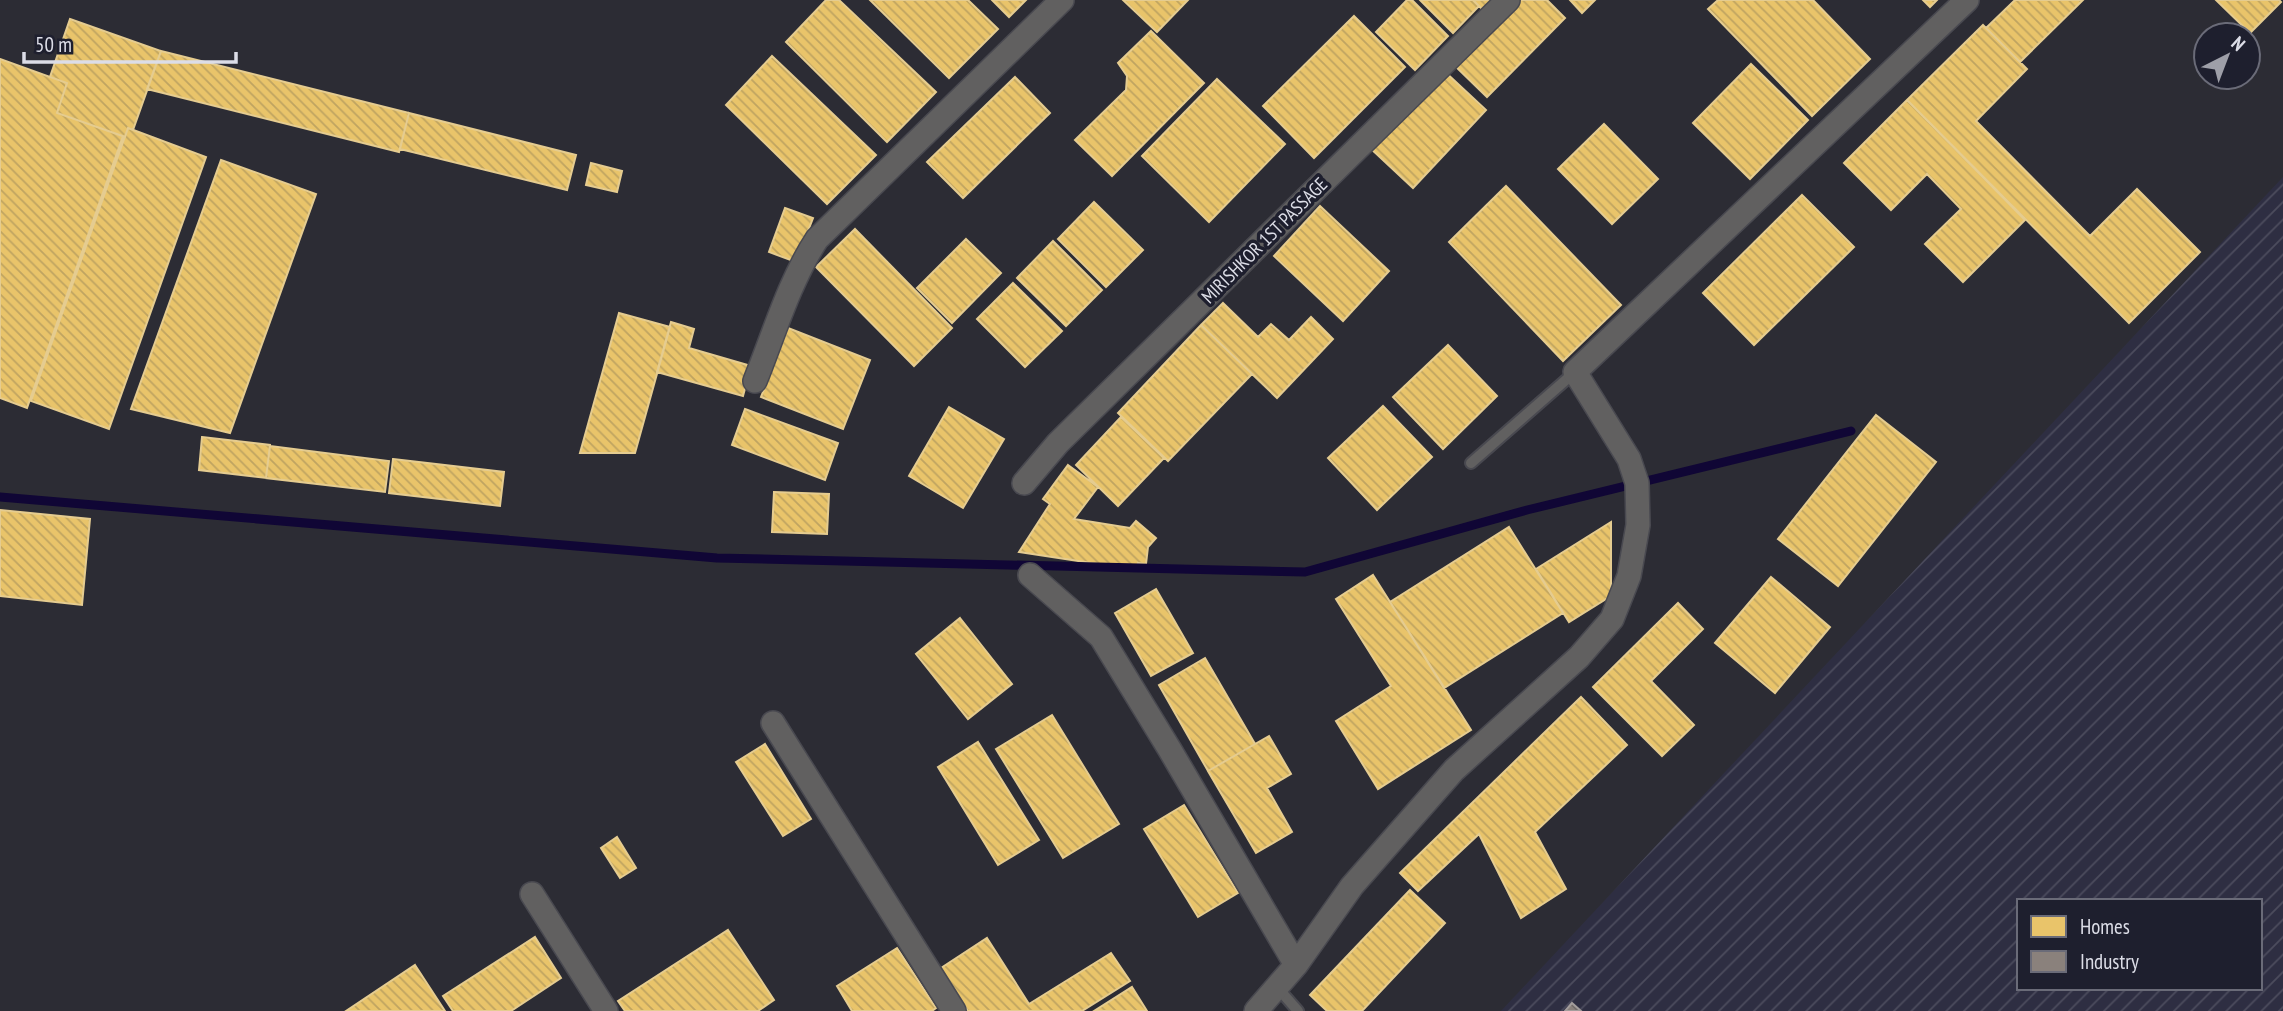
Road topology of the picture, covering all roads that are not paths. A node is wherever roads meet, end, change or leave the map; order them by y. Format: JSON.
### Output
{"nodes":[{"id":1,"x":1062,"y":0,"type":"edge"},
{"id":2,"x":1508,"y":0,"type":"edge"},
{"id":3,"x":1967,"y":0,"type":"edge"},
{"id":4,"x":1575,"y":372,"type":"junction"},
{"id":5,"x":755,"y":381,"type":"dead end"},
{"id":6,"x":1471,"y":463,"type":"dead end"},
{"id":7,"x":1024,"y":483,"type":"dead end"},
{"id":8,"x":1030,"y":575,"type":"dead end"},
{"id":9,"x":773,"y":723,"type":"dead end"},
{"id":10,"x":532,"y":894,"type":"dead end"},
{"id":11,"x":1296,"y":965,"type":"junction"},
{"id":12,"x":1277,"y":987,"type":"junction"},
{"id":13,"x":606,"y":1011,"type":"edge"},
{"id":14,"x":954,"y":1011,"type":"edge"},
{"id":15,"x":1256,"y":1011,"type":"edge"},
{"id":16,"x":1297,"y":1011,"type":"edge"}],
"edges":[{"from":1,"to":5,"type":"street"},
{"from":2,"to":7,"type":"street","name":"MIRISHKOR 1ST PASSAGE"},
{"from":3,"to":4,"type":"street"},
{"from":4,"to":6,"type":"lane"},
{"from":4,"to":11,"type":"street"},
{"from":8,"to":11,"type":"street"},
{"from":9,"to":14,"type":"street"},
{"from":10,"to":13,"type":"street"},
{"from":11,"to":12,"type":"street"},
{"from":12,"to":15,"type":"street"},
{"from":12,"to":16,"type":"lane"}]}
